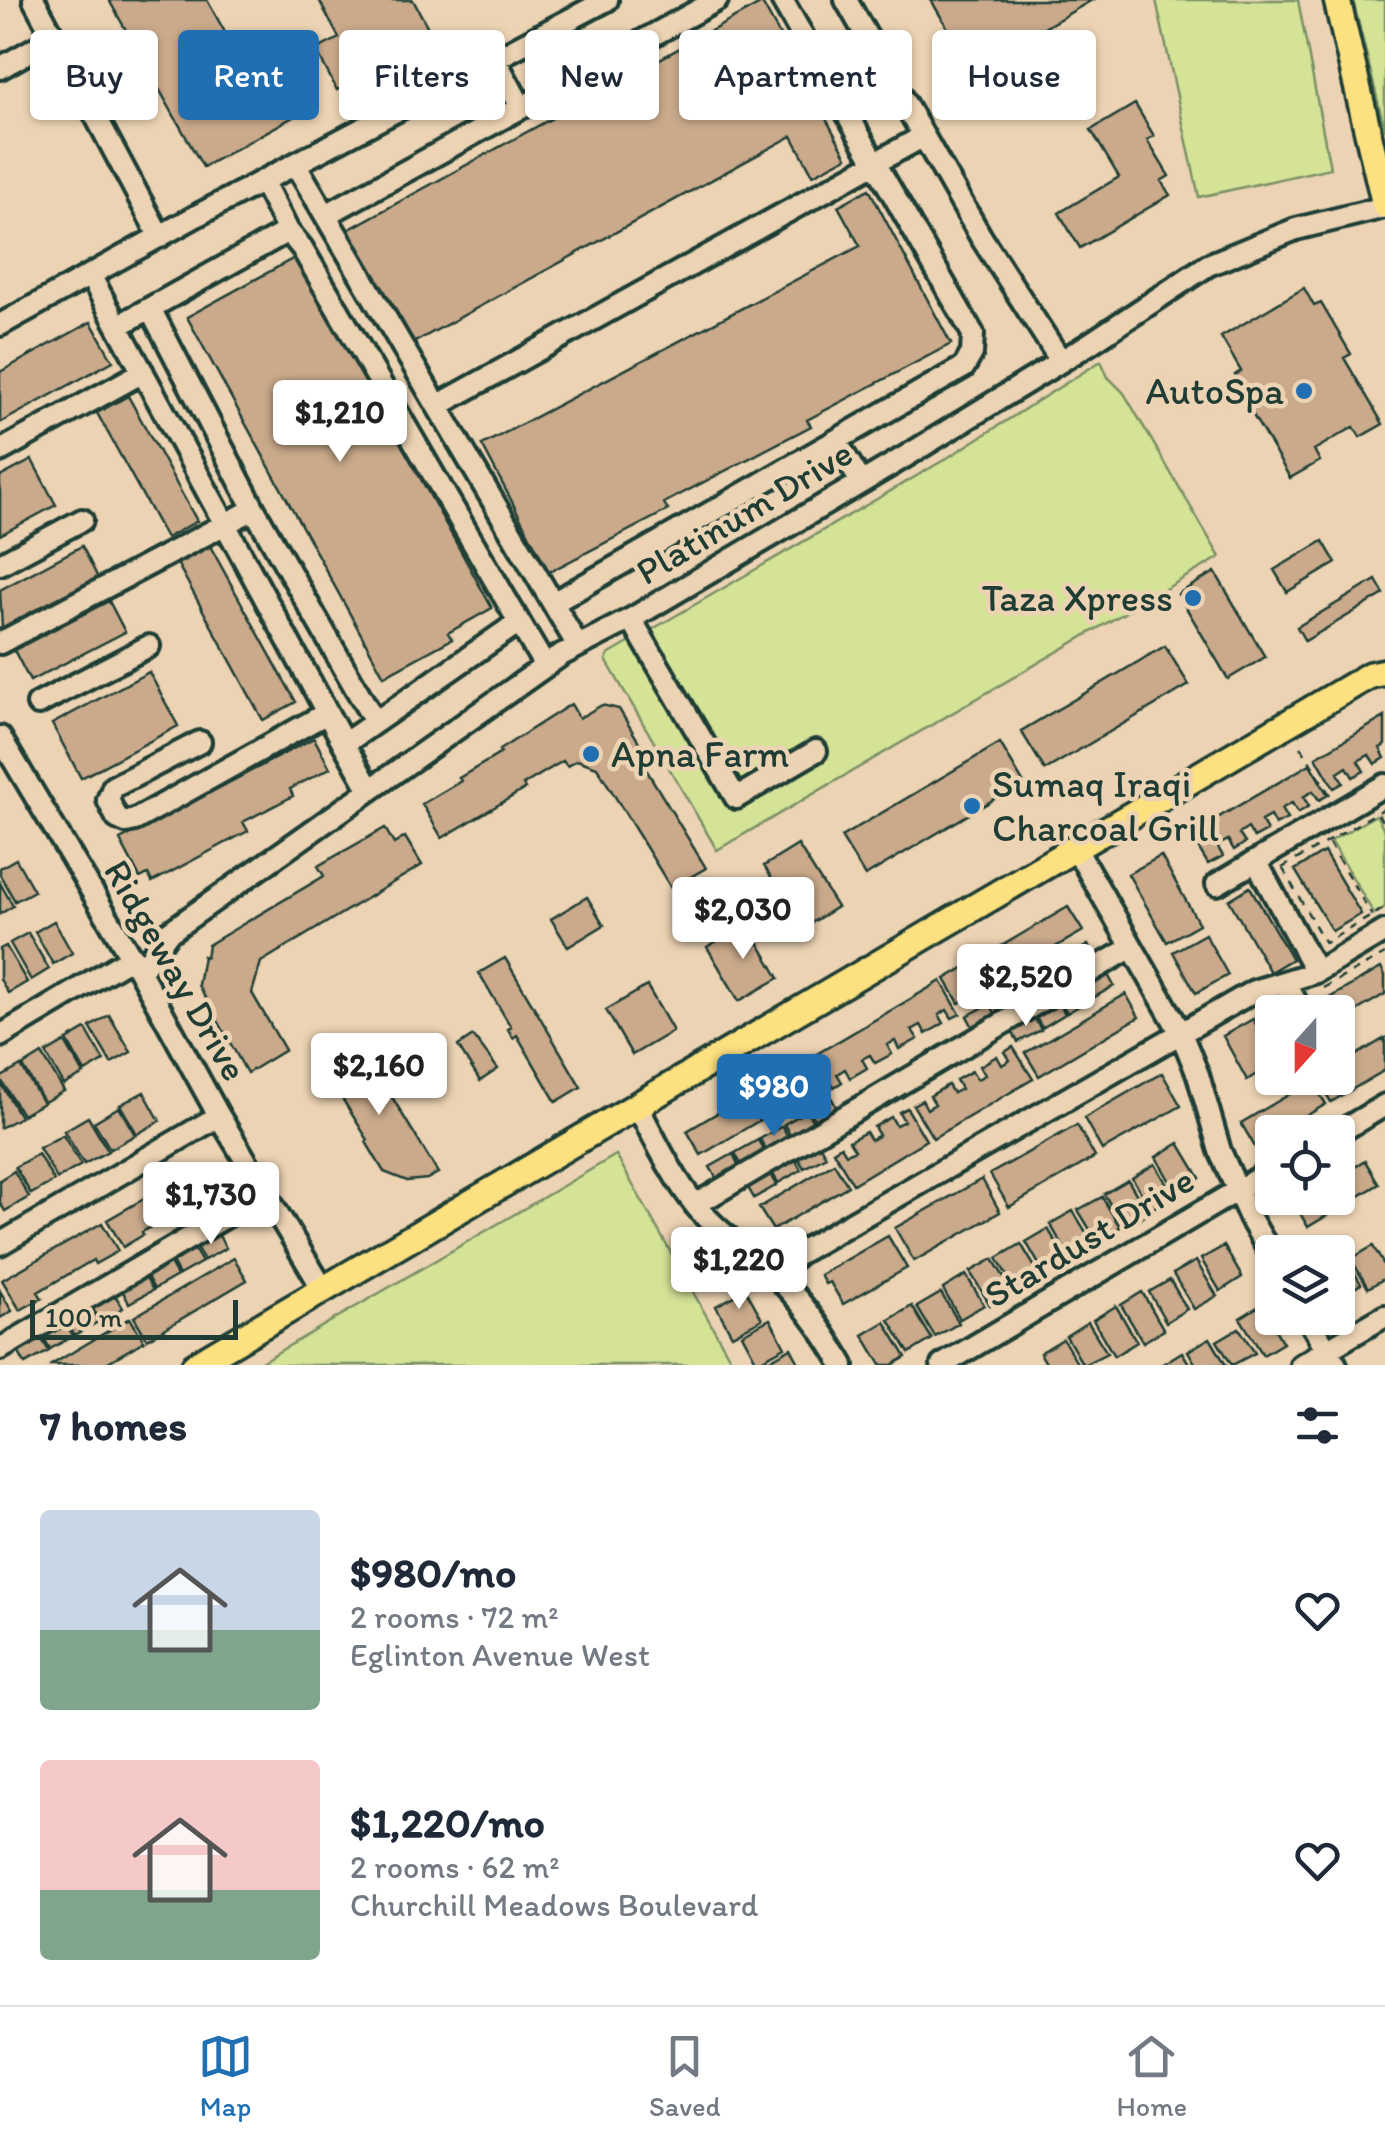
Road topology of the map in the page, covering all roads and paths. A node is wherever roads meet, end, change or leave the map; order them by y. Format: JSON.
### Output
{"nodes":[{"id":1,"x":34,"y":0,"type":"edge"},
{"id":2,"x":607,"y":0,"type":"edge"},
{"id":3,"x":716,"y":0,"type":"edge"},
{"id":4,"x":782,"y":0,"type":"edge"},
{"id":5,"x":846,"y":0,"type":"edge"},
{"id":6,"x":1337,"y":0,"type":"edge"},
{"id":7,"x":51,"y":30,"type":"edge"},
{"id":8,"x":30,"y":52,"type":"edge"},
{"id":9,"x":505,"y":56,"type":"edge"},
{"id":10,"x":0,"y":68,"type":"edge"},
{"id":11,"x":505,"y":77,"type":"edge"},
{"id":12,"x":522,"y":107,"type":"junction"},
{"id":13,"x":98,"y":120,"type":"edge"},
{"id":14,"x":383,"y":120,"type":"edge"},
{"id":15,"x":922,"y":136,"type":"junction"},
{"id":16,"x":876,"y":164,"type":"junction"},
{"id":17,"x":296,"y":165,"type":"junction"},
{"id":18,"x":263,"y":182,"type":"junction"},
{"id":19,"x":1385,"y":206,"type":"edge"},
{"id":20,"x":326,"y":214,"type":"junction"},
{"id":21,"x":288,"y":230,"type":"junction"},
{"id":22,"x":160,"y":237,"type":"junction"},
{"id":23,"x":90,"y":275,"type":"junction"},
{"id":24,"x":150,"y":308,"type":"junction"},
{"id":25,"x":0,"y":325,"type":"edge"},
{"id":26,"x":118,"y":326,"type":"junction"},
{"id":27,"x":1061,"y":361,"type":"junction"},
{"id":28,"x":143,"y":372,"type":"junction"},
{"id":29,"x":437,"y":406,"type":"junction"},
{"id":30,"x":836,"y":440,"type":"junction"},
{"id":31,"x":0,"y":451,"type":"edge"},
{"id":32,"x":861,"y":482,"type":"junction"},
{"id":33,"x":254,"y":510,"type":"junction"},
{"id":34,"x":82,"y":520,"type":"dead end"},
{"id":35,"x":225,"y":525,"type":"junction"},
{"id":36,"x":0,"y":564,"type":"edge"},
{"id":37,"x":553,"y":603,"type":"junction"},
{"id":38,"x":631,"y":619,"type":"junction"},
{"id":39,"x":518,"y":622,"type":"junction"},
{"id":40,"x":1,"y":645,"type":"edge"},
{"id":41,"x":149,"y":646,"type":"dead end"},
{"id":42,"x":578,"y":646,"type":"junction"},
{"id":43,"x":545,"y":666,"type":"junction"},
{"id":44,"x":1380,"y":667,"type":"edge"},
{"id":45,"x":38,"y":704,"type":"dead end"},
{"id":46,"x":327,"y":713,"type":"junction"},
{"id":47,"x":375,"y":722,"type":"junction"},
{"id":48,"x":0,"y":736,"type":"edge"},
{"id":49,"x":200,"y":742,"type":"dead end"},
{"id":50,"x":344,"y":744,"type":"junction"},
{"id":51,"x":1301,"y":746,"type":"dead end"},
{"id":52,"x":816,"y":751,"type":"dead end"},
{"id":53,"x":1385,"y":785,"type":"edge"},
{"id":54,"x":370,"y":790,"type":"junction"},
{"id":55,"x":1330,"y":796,"type":"dead end"},
{"id":56,"x":1385,"y":808,"type":"edge"},
{"id":57,"x":1377,"y":812,"type":"junction"},
{"id":58,"x":1385,"y":826,"type":"edge"},
{"id":59,"x":1328,"y":841,"type":"junction"},
{"id":60,"x":1076,"y":849,"type":"junction"},
{"id":61,"x":1267,"y":868,"type":"junction"},
{"id":62,"x":1217,"y":884,"type":"dead end"},
{"id":63,"x":1385,"y":908,"type":"edge"},
{"id":64,"x":1379,"y":923,"type":"edge"},
{"id":65,"x":168,"y":933,"type":"junction"},
{"id":66,"x":1132,"y":947,"type":"junction"},
{"id":67,"x":132,"y":957,"type":"junction"},
{"id":68,"x":1316,"y":972,"type":"junction"},
{"id":69,"x":1284,"y":982,"type":"junction"},
{"id":70,"x":1292,"y":995,"type":"edge"},
{"id":71,"x":1181,"y":1033,"type":"junction"},
{"id":72,"x":0,"y":1036,"type":"edge"},
{"id":73,"x":1385,"y":1105,"type":"edge"},
{"id":74,"x":638,"y":1107,"type":"junction"},
{"id":75,"x":219,"y":1116,"type":"junction"},
{"id":76,"x":1355,"y":1122,"type":"edge"},
{"id":77,"x":1255,"y":1180,"type":"edge"},
{"id":78,"x":1238,"y":1190,"type":"junction"},
{"id":79,"x":266,"y":1194,"type":"junction"},
{"id":80,"x":695,"y":1205,"type":"junction"},
{"id":81,"x":1261,"y":1235,"type":"edge"},
{"id":82,"x":0,"y":1244,"type":"edge"},
{"id":83,"x":774,"y":1275,"type":"junction"},
{"id":84,"x":322,"y":1289,"type":"junction"},
{"id":85,"x":1385,"y":1316,"type":"edge"},
{"id":86,"x":1318,"y":1335,"type":"edge"},
{"id":87,"x":0,"y":1349,"type":"edge"},
{"id":88,"x":1332,"y":1357,"type":"edge"},
{"id":89,"x":194,"y":1365,"type":"edge"},
{"id":90,"x":843,"y":1365,"type":"edge"},
{"id":91,"x":942,"y":1365,"type":"edge"},
{"id":92,"x":1301,"y":1365,"type":"edge"}],
"edges":[{"from":1,"to":7,"type":"street"},
{"from":2,"to":9,"type":"street"},
{"from":3,"to":12,"type":"street"},
{"from":4,"to":16,"type":"street"},
{"from":5,"to":15,"type":"street"},
{"from":6,"to":19,"type":"main road"},
{"from":8,"to":10,"type":"street"},
{"from":11,"to":12,"type":"street"},
{"from":12,"to":20,"type":"street"},
{"from":13,"to":22,"type":"street"},
{"from":14,"to":17,"type":"street"},
{"from":15,"to":16,"type":"street"},
{"from":15,"to":27,"type":"street"},
{"from":16,"to":29,"type":"street"},
{"from":16,"to":30,"type":"street"},
{"from":17,"to":18,"type":"street"},
{"from":17,"to":20,"type":"street"},
{"from":18,"to":21,"type":"street"},
{"from":18,"to":22,"type":"street"},
{"from":19,"to":27,"type":"street","name":"Platinum Drive"},
{"from":20,"to":29,"type":"street"},
{"from":21,"to":24,"type":"street"},
{"from":21,"to":39,"type":"street"},
{"from":22,"to":23,"type":"street"},
{"from":23,"to":25,"type":"street"},
{"from":23,"to":26,"type":"street"},
{"from":24,"to":26,"type":"street"},
{"from":24,"to":33,"type":"street"},
{"from":26,"to":28,"type":"street"},
{"from":27,"to":32,"type":"street","name":"Platinum Drive"},
{"from":28,"to":31,"type":"street"},
{"from":28,"to":35,"type":"street"},
{"from":29,"to":37,"type":"street"},
{"from":30,"to":32,"type":"street"},
{"from":30,"to":37,"type":"street"},
{"from":32,"to":38,"type":"street","name":"Platinum Drive"},
{"from":33,"to":35,"type":"street"},
{"from":33,"to":47,"type":"street"},
{"from":34,"to":36,"type":"street"},
{"from":35,"to":40,"type":"street"},
{"from":35,"to":46,"type":"street"},
{"from":37,"to":42,"type":"street"},
{"from":38,"to":42,"type":"street","name":"Platinum Drive"},
{"from":38,"to":52,"type":"street"},
{"from":39,"to":43,"type":"street"},
{"from":39,"to":47,"type":"street"},
{"from":41,"to":45,"type":"street"},
{"from":42,"to":43,"type":"street","name":"Platinum Drive"},
{"from":43,"to":54,"type":"street","name":"Platinum Drive"},
{"from":44,"to":60,"type":"main road"},
{"from":46,"to":49,"type":"street"},
{"from":46,"to":50,"type":"street"},
{"from":47,"to":50,"type":"street"},
{"from":48,"to":67,"type":"street","name":"Ridgeway Drive"},
{"from":50,"to":54,"type":"street"},
{"from":51,"to":55,"type":"path"},
{"from":53,"to":61,"type":"street"},
{"from":54,"to":65,"type":"street","name":"Platinum Drive"},
{"from":56,"to":57,"type":"path"},
{"from":57,"to":58,"type":"path"},
{"from":57,"to":59,"type":"path"},
{"from":59,"to":61,"type":"path"},
{"from":59,"to":64,"type":"path"},
{"from":60,"to":66,"type":"street"},
{"from":60,"to":74,"type":"main road"},
{"from":61,"to":62,"type":"street"},
{"from":61,"to":64,"type":"path"},
{"from":61,"to":68,"type":"street"},
{"from":63,"to":64,"type":"path"},
{"from":64,"to":68,"type":"street"},
{"from":65,"to":67,"type":"street","name":"Platinum Drive"},
{"from":65,"to":67,"type":"street","name":"Platinum Drive"},
{"from":66,"to":71,"type":"street"},
{"from":66,"to":80,"type":"street"},
{"from":67,"to":72,"type":"street"},
{"from":67,"to":75,"type":"street","name":"Ridgeway Drive"},
{"from":68,"to":69,"type":"street"},
{"from":69,"to":70,"type":"street"},
{"from":69,"to":71,"type":"street"},
{"from":71,"to":78,"type":"street"},
{"from":71,"to":83,"type":"street"},
{"from":73,"to":76,"type":"street"},
{"from":74,"to":80,"type":"street"},
{"from":74,"to":84,"type":"main road"},
{"from":75,"to":79,"type":"street","name":"Ridgeway Drive"},
{"from":75,"to":82,"type":"street"},
{"from":77,"to":78,"type":"street","name":"Stardust Drive"},
{"from":78,"to":81,"type":"street"},
{"from":78,"to":91,"type":"street","name":"Stardust Drive"},
{"from":79,"to":84,"type":"street","name":"Ridgeway Drive"},
{"from":79,"to":87,"type":"street"},
{"from":80,"to":83,"type":"street"},
{"from":83,"to":90,"type":"street"},
{"from":84,"to":89,"type":"main road"},
{"from":85,"to":88,"type":"street"},
{"from":86,"to":88,"type":"street"},
{"from":88,"to":92,"type":"street"}]}
